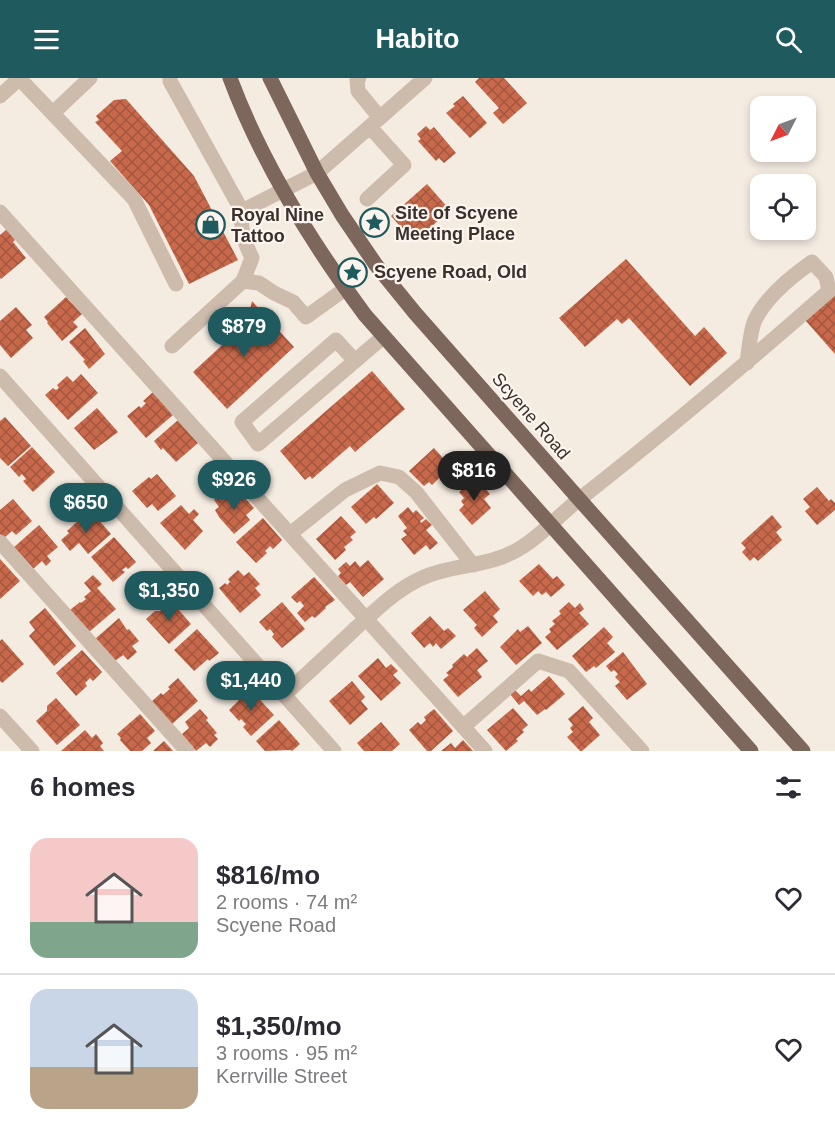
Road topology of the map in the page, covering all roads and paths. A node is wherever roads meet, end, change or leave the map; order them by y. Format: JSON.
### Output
{"nodes":[{"id":1,"x":20,"y":78,"type":"edge"},
{"id":2,"x":90,"y":78,"type":"edge"},
{"id":3,"x":230,"y":78,"type":"edge"},
{"id":4,"x":270,"y":78,"type":"edge"},
{"id":5,"x":359,"y":78,"type":"edge"},
{"id":6,"x":167,"y":79,"type":"edge"},
{"id":7,"x":417,"y":80,"type":"edge"},
{"id":8,"x":0,"y":96,"type":"edge"},
{"id":9,"x":53,"y":113,"type":"junction"},
{"id":10,"x":375,"y":122,"type":"junction"},
{"id":11,"x":317,"y":173,"type":"junction"},
{"id":12,"x":283,"y":191,"type":"junction"},
{"id":13,"x":367,"y":199,"type":"dead end"},
{"id":14,"x":242,"y":211,"type":"junction"},
{"id":15,"x":0,"y":212,"type":"edge"},
{"id":16,"x":243,"y":281,"type":"junction"},
{"id":17,"x":176,"y":284,"type":"dead end"},
{"id":18,"x":345,"y":288,"type":"junction"},
{"id":19,"x":383,"y":337,"type":"junction"},
{"id":20,"x":172,"y":346,"type":"dead end"},
{"id":21,"x":355,"y":361,"type":"junction"},
{"id":22,"x":747,"y":363,"type":"junction"},
{"id":23,"x":0,"y":376,"type":"edge"},
{"id":24,"x":579,"y":499,"type":"junction"},
{"id":25,"x":550,"y":524,"type":"junction"},
{"id":26,"x":290,"y":534,"type":"junction"},
{"id":27,"x":0,"y":542,"type":"edge"},
{"id":28,"x":473,"y":565,"type":"junction"},
{"id":29,"x":366,"y":619,"type":"junction"},
{"id":30,"x":284,"y":695,"type":"junction"},
{"id":31,"x":0,"y":716,"type":"edge"},
{"id":32,"x":463,"y":727,"type":"junction"},
{"id":33,"x":641,"y":748,"type":"edge"},
{"id":34,"x":32,"y":751,"type":"edge"},
{"id":35,"x":187,"y":751,"type":"edge"},
{"id":36,"x":334,"y":751,"type":"edge"},
{"id":37,"x":485,"y":751,"type":"edge"},
{"id":38,"x":751,"y":751,"type":"edge"},
{"id":39,"x":803,"y":751,"type":"edge"}],
"edges":[{"from":1,"to":8,"type":"street"},
{"from":1,"to":9,"type":"street"},
{"from":2,"to":9,"type":"street"},
{"from":3,"to":12,"type":"main road"},
{"from":4,"to":11,"type":"main road","name":"Scyene Road"},
{"from":5,"to":10,"type":"street"},
{"from":6,"to":14,"type":"street"},
{"from":7,"to":10,"type":"street"},
{"from":9,"to":17,"type":"street"},
{"from":10,"to":11,"type":"street"},
{"from":10,"to":13,"type":"street"},
{"from":11,"to":12,"type":"street"},
{"from":11,"to":24,"type":"main road","name":"Scyene Road"},
{"from":12,"to":14,"type":"street"},
{"from":12,"to":18,"type":"main road"},
{"from":14,"to":16,"type":"street"},
{"from":15,"to":26,"type":"street"},
{"from":16,"to":18,"type":"street"},
{"from":16,"to":20,"type":"street"},
{"from":18,"to":19,"type":"main road"},
{"from":19,"to":21,"type":"street"},
{"from":19,"to":25,"type":"main road"},
{"from":21,"to":21,"type":"street"},
{"from":22,"to":22,"type":"street"},
{"from":22,"to":24,"type":"street"},
{"from":23,"to":30,"type":"street"},
{"from":24,"to":25,"type":"street"},
{"from":24,"to":39,"type":"main road","name":"Scyene Road"},
{"from":25,"to":28,"type":"street"},
{"from":25,"to":38,"type":"main road"},
{"from":26,"to":28,"type":"street"},
{"from":26,"to":29,"type":"street"},
{"from":27,"to":35,"type":"street"},
{"from":28,"to":29,"type":"street"},
{"from":29,"to":30,"type":"street"},
{"from":29,"to":32,"type":"street"},
{"from":30,"to":36,"type":"street"},
{"from":31,"to":34,"type":"street"},
{"from":32,"to":33,"type":"street"},
{"from":32,"to":37,"type":"street"}]}
